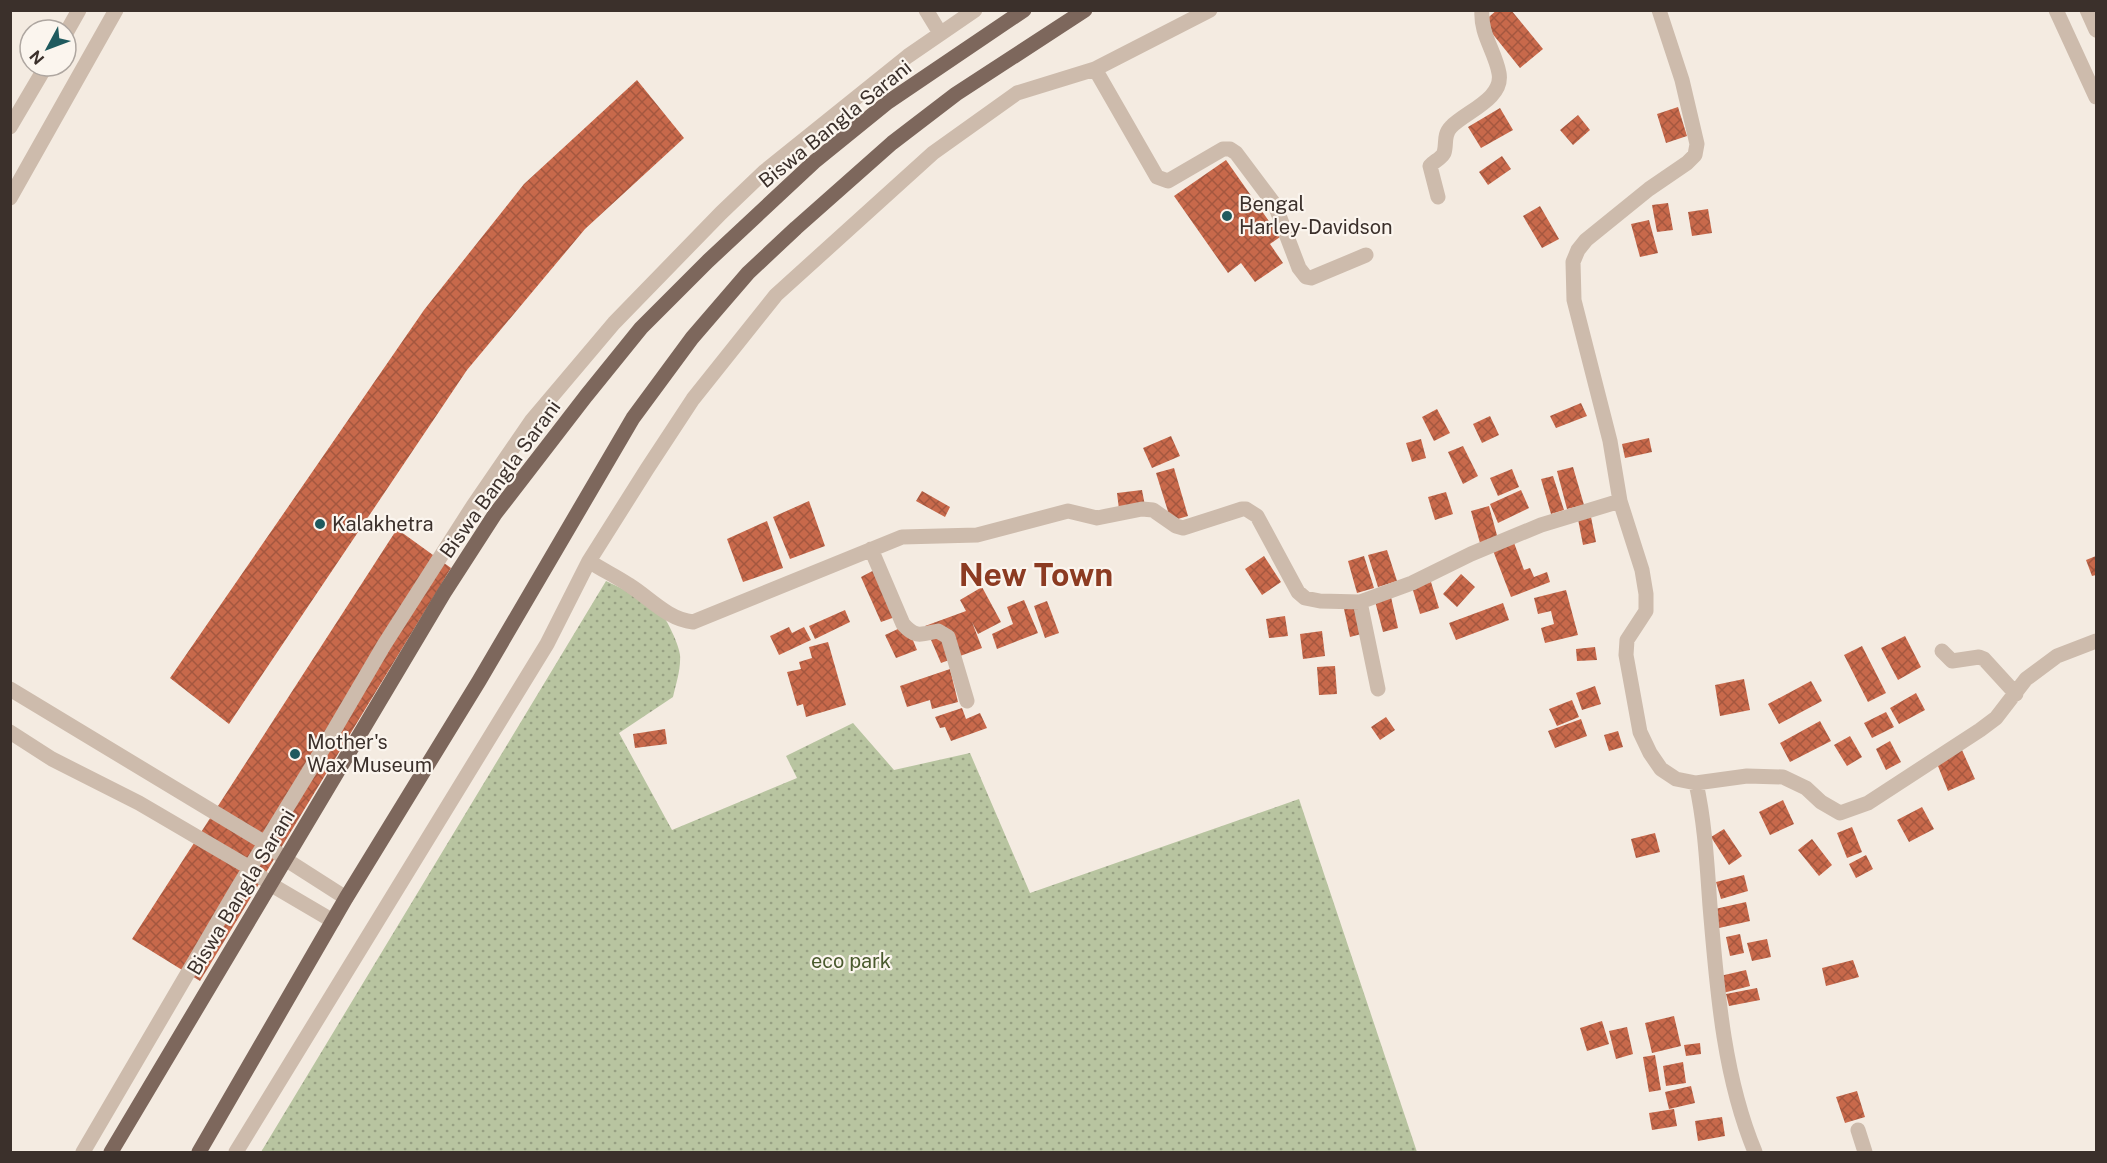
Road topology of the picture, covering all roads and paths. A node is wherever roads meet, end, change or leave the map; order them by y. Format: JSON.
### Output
{"nodes":[{"id":1,"x":116,"y":10,"type":"edge"},
{"id":2,"x":926,"y":10,"type":"edge"},
{"id":3,"x":1024,"y":10,"type":"edge"},
{"id":4,"x":1085,"y":10,"type":"edge"},
{"id":5,"x":1210,"y":10,"type":"edge"},
{"id":6,"x":1482,"y":10,"type":"edge"},
{"id":7,"x":1659,"y":10,"type":"edge"},
{"id":8,"x":2056,"y":10,"type":"edge"},
{"id":9,"x":2087,"y":10,"type":"edge"},
{"id":10,"x":965,"y":13,"type":"edge"},
{"id":11,"x":2097,"y":30,"type":"edge"},
{"id":12,"x":940,"y":33,"type":"junction"},
{"id":13,"x":1095,"y":69,"type":"junction"},
{"id":14,"x":39,"y":78,"type":"edge"},
{"id":15,"x":2097,"y":97,"type":"edge"},
{"id":16,"x":10,"y":127,"type":"edge"},
{"id":17,"x":1438,"y":197,"type":"dead end"},
{"id":18,"x":10,"y":198,"type":"edge"},
{"id":19,"x":1366,"y":255,"type":"dead end"},
{"id":20,"x":1620,"y":501,"type":"junction"},
{"id":21,"x":871,"y":549,"type":"junction"},
{"id":22,"x":589,"y":561,"type":"junction"},
{"id":23,"x":1360,"y":602,"type":"junction"},
{"id":24,"x":2097,"y":641,"type":"edge"},
{"id":25,"x":1942,"y":651,"type":"dead end"},
{"id":26,"x":1378,"y":689,"type":"dead end"},
{"id":27,"x":10,"y":690,"type":"edge"},
{"id":28,"x":2016,"y":694,"type":"junction"},
{"id":29,"x":967,"y":702,"type":"dead end"},
{"id":30,"x":10,"y":732,"type":"edge"},
{"id":31,"x":1696,"y":783,"type":"junction"},
{"id":32,"x":265,"y":843,"type":"junction"},
{"id":33,"x":285,"y":859,"type":"junction"},
{"id":34,"x":250,"y":868,"type":"junction"},
{"id":35,"x":270,"y":884,"type":"junction"},
{"id":36,"x":346,"y":897,"type":"junction"},
{"id":37,"x":333,"y":921,"type":"junction"},
{"id":38,"x":1858,"y":1130,"type":"dead end"},
{"id":39,"x":83,"y":1152,"type":"edge"},
{"id":40,"x":111,"y":1152,"type":"edge"},
{"id":41,"x":199,"y":1152,"type":"edge"},
{"id":42,"x":236,"y":1152,"type":"edge"},
{"id":43,"x":1755,"y":1152,"type":"edge"},
{"id":44,"x":1865,"y":1152,"type":"edge"}],
"edges":[{"from":1,"to":18,"type":"street"},
{"from":2,"to":12,"type":"street"},
{"from":3,"to":33,"type":"main road","name":"Biswa Bangla Sarani"},
{"from":4,"to":36,"type":"main road"},
{"from":5,"to":13,"type":"street"},
{"from":6,"to":17,"type":"street"},
{"from":7,"to":20,"type":"street"},
{"from":8,"to":15,"type":"street"},
{"from":9,"to":11,"type":"street"},
{"from":10,"to":12,"type":"street"},
{"from":12,"to":32,"type":"street"},
{"from":13,"to":19,"type":"street"},
{"from":13,"to":22,"type":"street"},
{"from":14,"to":16,"type":"street"},
{"from":20,"to":23,"type":"street"},
{"from":20,"to":31,"type":"street"},
{"from":21,"to":22,"type":"street"},
{"from":21,"to":23,"type":"street"},
{"from":21,"to":29,"type":"street"},
{"from":22,"to":42,"type":"street"},
{"from":23,"to":26,"type":"street"},
{"from":24,"to":28,"type":"street"},
{"from":25,"to":28,"type":"street"},
{"from":27,"to":32,"type":"street"},
{"from":28,"to":31,"type":"street"},
{"from":30,"to":34,"type":"street"},
{"from":31,"to":43,"type":"street"},
{"from":32,"to":33,"type":"street"},
{"from":32,"to":34,"type":"street"},
{"from":33,"to":35,"type":"main road","name":"Biswa Bangla Sarani"},
{"from":33,"to":36,"type":"street"},
{"from":34,"to":35,"type":"street"},
{"from":34,"to":39,"type":"street"},
{"from":35,"to":37,"type":"street"},
{"from":35,"to":40,"type":"main road","name":"Biswa Bangla Sarani"},
{"from":36,"to":37,"type":"main road"},
{"from":37,"to":41,"type":"main road"},
{"from":38,"to":44,"type":"street"}]}
